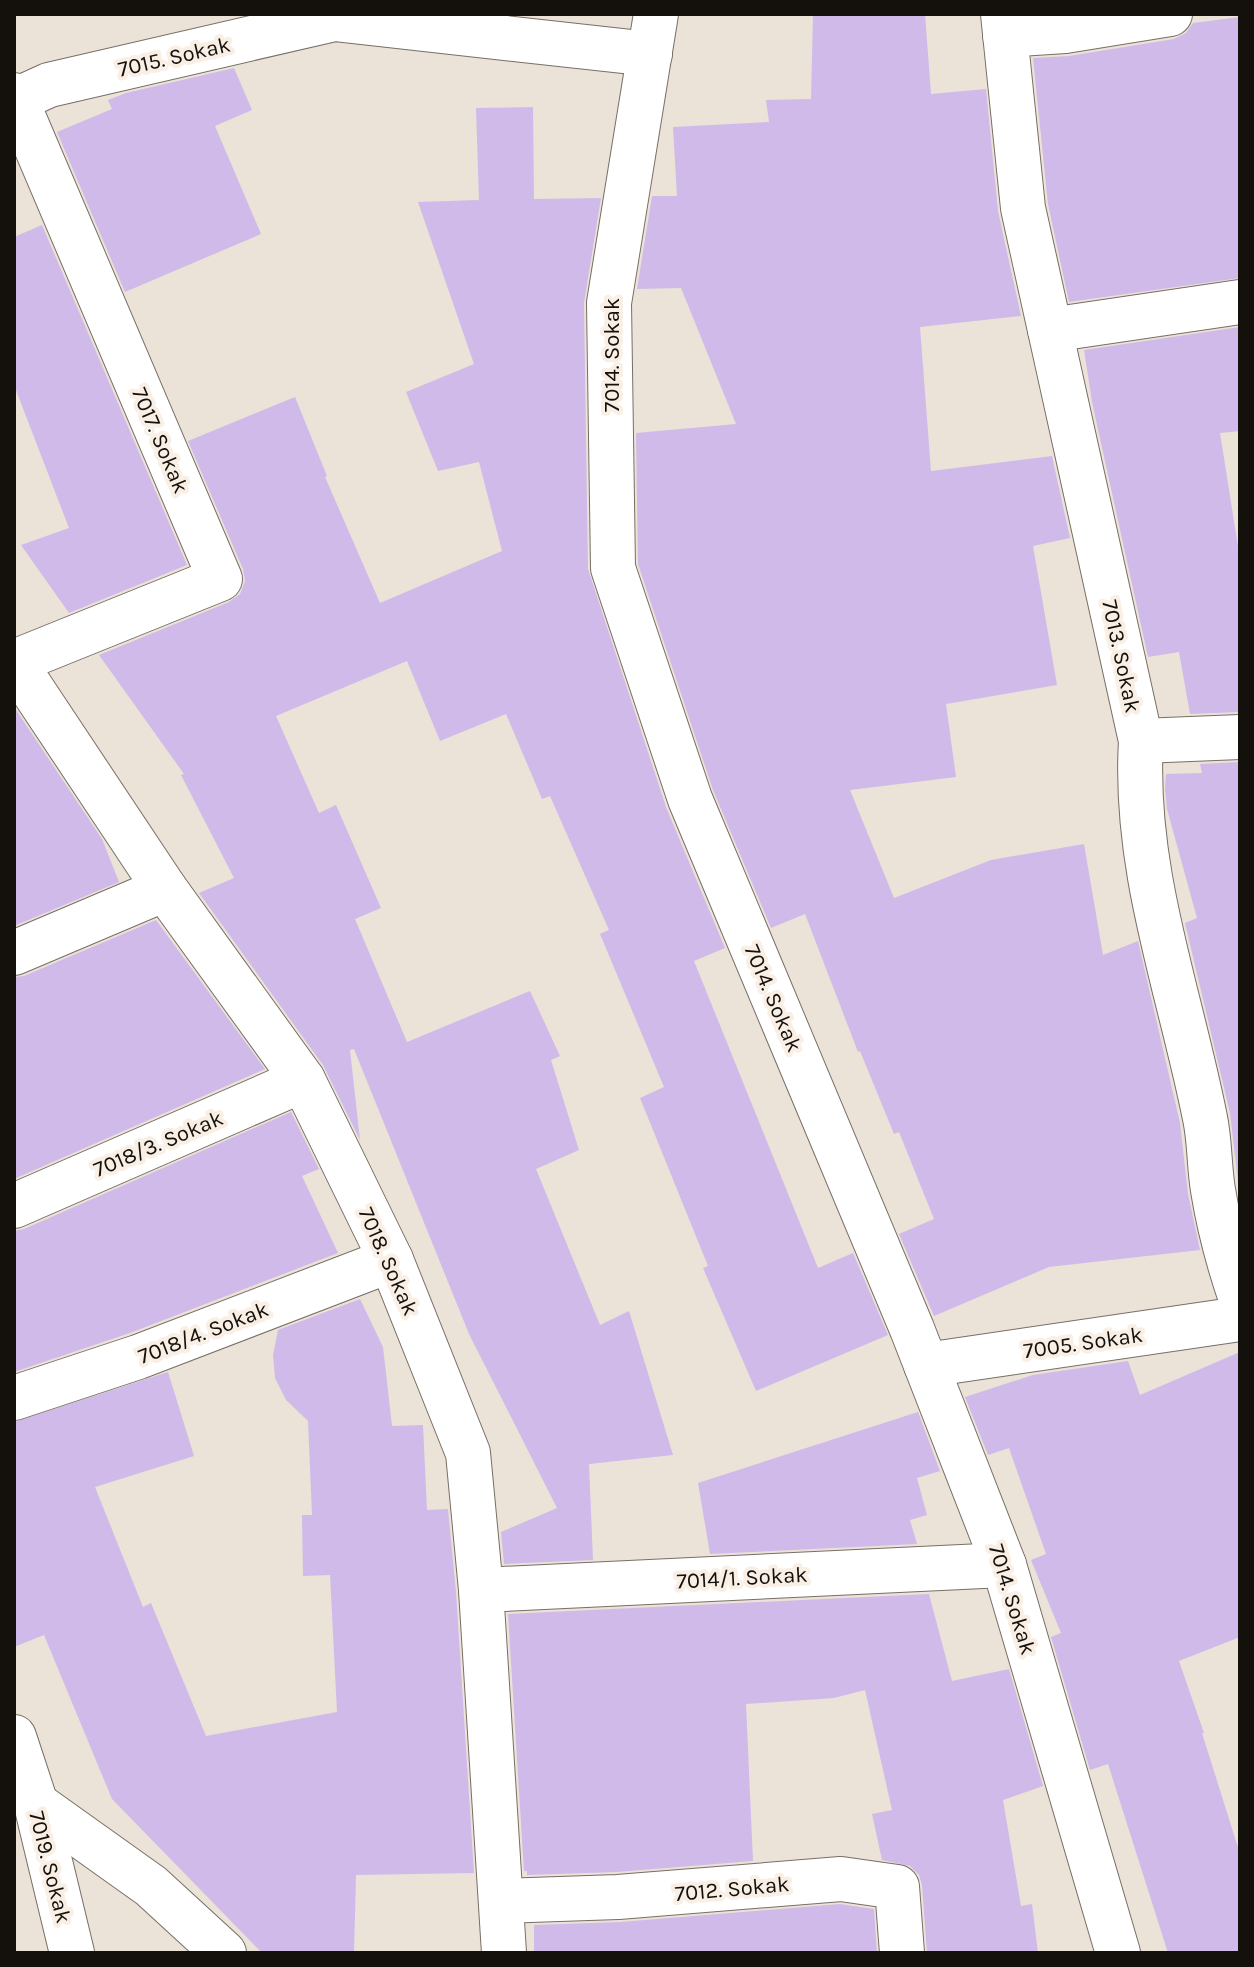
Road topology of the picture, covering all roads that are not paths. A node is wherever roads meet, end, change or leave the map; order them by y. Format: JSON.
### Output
{"nodes":[{"id":1,"x":1170,"y":14,"type":"edge"},
{"id":2,"x":334,"y":17,"type":"edge"},
{"id":3,"x":1004,"y":25,"type":"edge"},
{"id":4,"x":653,"y":34,"type":"edge"},
{"id":5,"x":15,"y":98,"type":"edge"},
{"id":6,"x":1240,"y":302,"type":"edge"},
{"id":7,"x":1050,"y":330,"type":"junction"},
{"id":8,"x":14,"y":662,"type":"edge"},
{"id":9,"x":29,"y":710,"type":"edge"},
{"id":10,"x":1240,"y":737,"type":"edge"},
{"id":11,"x":1141,"y":741,"type":"junction"},
{"id":12,"x":165,"y":889,"type":"junction"},
{"id":13,"x":14,"y":953,"type":"edge"},
{"id":14,"x":303,"y":1080,"type":"junction"},
{"id":15,"x":1223,"y":1118,"type":"edge"},
{"id":16,"x":14,"y":1206,"type":"edge"},
{"id":17,"x":391,"y":1260,"type":"junction"},
{"id":18,"x":1240,"y":1296,"type":"edge"},
{"id":19,"x":1240,"y":1319,"type":"edge"},
{"id":20,"x":926,"y":1365,"type":"junction"},
{"id":21,"x":14,"y":1398,"type":"edge"},
{"id":22,"x":1004,"y":1565,"type":"junction"},
{"id":23,"x":481,"y":1590,"type":"junction"},
{"id":24,"x":14,"y":1737,"type":"edge"},
{"id":25,"x":36,"y":1804,"type":"junction"},
{"id":26,"x":502,"y":1901,"type":"junction"},
{"id":27,"x":72,"y":1953,"type":"edge"},
{"id":28,"x":224,"y":1953,"type":"edge"},
{"id":29,"x":504,"y":1953,"type":"edge"},
{"id":30,"x":902,"y":1953,"type":"edge"},
{"id":31,"x":1118,"y":1953,"type":"edge"}],
"edges":[{"from":1,"to":3,"type":"street"},
{"from":2,"to":4,"type":"street","name":"7015. Sokak"},
{"from":2,"to":5,"type":"street","name":"7015. Sokak"},
{"from":3,"to":7,"type":"street","name":"7013. Sokak"},
{"from":4,"to":20,"type":"street","name":"7014. Sokak"},
{"from":5,"to":8,"type":"street","name":"7017. Sokak"},
{"from":6,"to":7,"type":"street"},
{"from":7,"to":11,"type":"street","name":"7013. Sokak"},
{"from":8,"to":9,"type":"street","name":"7018. Sokak"},
{"from":9,"to":12,"type":"street","name":"7018. Sokak"},
{"from":10,"to":11,"type":"street"},
{"from":11,"to":15,"type":"street","name":"7013. Sokak"},
{"from":12,"to":13,"type":"street"},
{"from":12,"to":14,"type":"street","name":"7018. Sokak"},
{"from":14,"to":16,"type":"street","name":"7018/3. Sokak"},
{"from":14,"to":17,"type":"street","name":"7018. Sokak"},
{"from":15,"to":18,"type":"street","name":"7013. Sokak"},
{"from":17,"to":21,"type":"street","name":"7018/4. Sokak"},
{"from":17,"to":23,"type":"street","name":"7018. Sokak"},
{"from":19,"to":20,"type":"street","name":"7005. Sokak"},
{"from":20,"to":22,"type":"street","name":"7014. Sokak"},
{"from":22,"to":23,"type":"street","name":"7014/1. Sokak"},
{"from":22,"to":31,"type":"street","name":"7014. Sokak"},
{"from":23,"to":26,"type":"street","name":"7018. Sokak"},
{"from":24,"to":25,"type":"street","name":"7019. Sokak"},
{"from":25,"to":27,"type":"street","name":"7019. Sokak"},
{"from":25,"to":28,"type":"street"},
{"from":26,"to":29,"type":"street","name":"7018. Sokak"},
{"from":26,"to":30,"type":"street","name":"7012. Sokak"}]}
